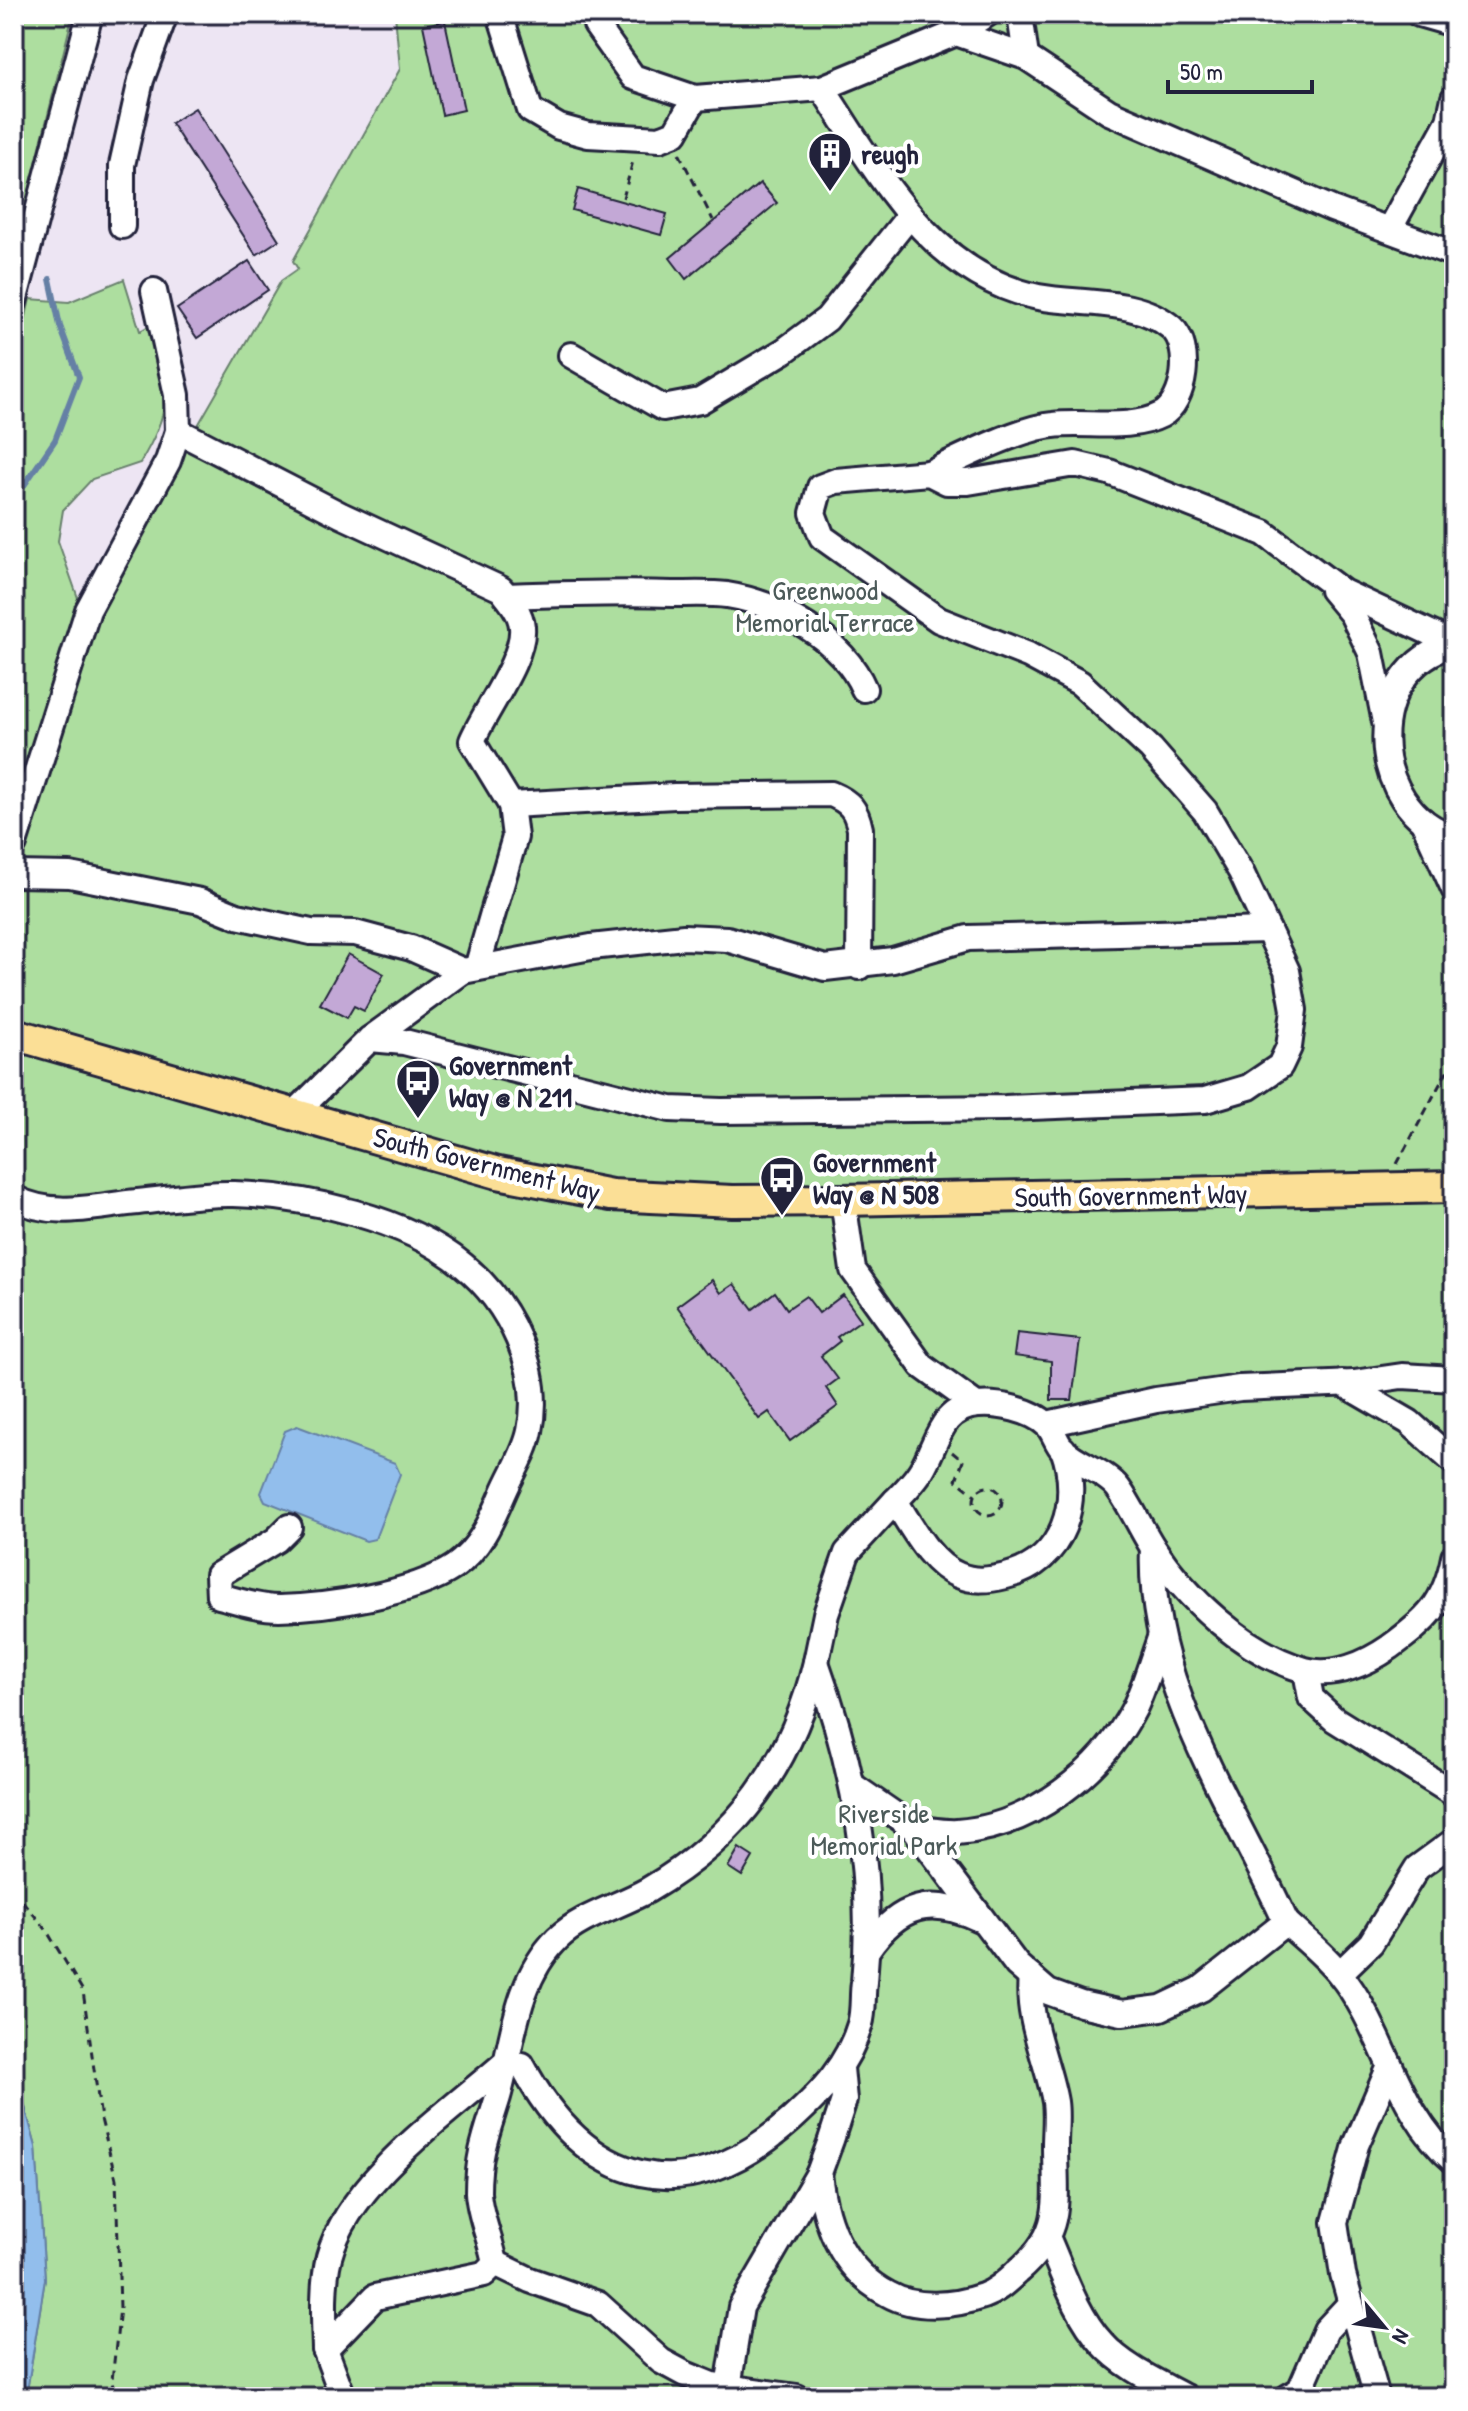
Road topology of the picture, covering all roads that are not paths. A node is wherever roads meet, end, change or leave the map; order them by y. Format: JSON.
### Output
{"nodes":[{"id":1,"x":90,"y":14,"type":"edge"},
{"id":2,"x":165,"y":14,"type":"edge"},
{"id":3,"x":500,"y":14,"type":"edge"},
{"id":4,"x":596,"y":14,"type":"edge"},
{"id":5,"x":987,"y":14,"type":"edge"},
{"id":6,"x":1020,"y":14,"type":"edge"},
{"id":7,"x":1419,"y":14,"type":"edge"},
{"id":8,"x":1454,"y":24,"type":"edge"},
{"id":9,"x":956,"y":33,"type":"junction"},
{"id":10,"x":1026,"y":57,"type":"junction"},
{"id":11,"x":822,"y":88,"type":"junction"},
{"id":12,"x":695,"y":98,"type":"junction"},
{"id":13,"x":1454,"y":98,"type":"edge"},
{"id":14,"x":910,"y":215,"type":"junction"},
{"id":15,"x":122,"y":226,"type":"dead end"},
{"id":16,"x":1390,"y":228,"type":"junction"},
{"id":17,"x":1454,"y":254,"type":"edge"},
{"id":18,"x":154,"y":291,"type":"dead end"},
{"id":19,"x":14,"y":302,"type":"edge"},
{"id":20,"x":571,"y":355,"type":"dead end"},
{"id":21,"x":178,"y":431,"type":"junction"},
{"id":22,"x":929,"y":473,"type":"junction"},
{"id":23,"x":1324,"y":579,"type":"junction"},
{"id":24,"x":507,"y":596,"type":"junction"},
{"id":25,"x":1454,"y":644,"type":"edge"},
{"id":26,"x":864,"y":689,"type":"dead end"},
{"id":27,"x":1385,"y":722,"type":"junction"},
{"id":28,"x":511,"y":805,"type":"junction"},
{"id":29,"x":1423,"y":821,"type":"junction"},
{"id":30,"x":1454,"y":837,"type":"edge"},
{"id":31,"x":14,"y":844,"type":"edge"},
{"id":32,"x":14,"y":874,"type":"edge"},
{"id":33,"x":1454,"y":889,"type":"edge"},
{"id":34,"x":1268,"y":930,"type":"junction"},
{"id":35,"x":859,"y":967,"type":"junction"},
{"id":36,"x":470,"y":970,"type":"junction"},
{"id":37,"x":14,"y":1034,"type":"edge"},
{"id":38,"x":370,"y":1039,"type":"junction"},
{"id":39,"x":294,"y":1114,"type":"junction"},
{"id":40,"x":1454,"y":1187,"type":"edge"},
{"id":41,"x":14,"y":1198,"type":"edge"},
{"id":42,"x":843,"y":1200,"type":"junction"},
{"id":43,"x":1454,"y":1379,"type":"edge"},
{"id":44,"x":1342,"y":1383,"type":"junction"},
{"id":45,"x":976,"y":1405,"type":"junction"},
{"id":46,"x":1047,"y":1424,"type":"junction"},
{"id":47,"x":1063,"y":1449,"type":"junction"},
{"id":48,"x":1454,"y":1462,"type":"edge"},
{"id":49,"x":895,"y":1501,"type":"junction"},
{"id":50,"x":289,"y":1527,"type":"dead end"},
{"id":51,"x":1153,"y":1548,"type":"junction"},
{"id":52,"x":1454,"y":1557,"type":"edge"},
{"id":53,"x":1160,"y":1638,"type":"junction"},
{"id":54,"x":816,"y":1662,"type":"junction"},
{"id":55,"x":1306,"y":1671,"type":"junction"},
{"id":56,"x":853,"y":1786,"type":"junction"},
{"id":57,"x":1454,"y":1794,"type":"edge"},
{"id":58,"x":914,"y":1828,"type":"junction"},
{"id":59,"x":1454,"y":1841,"type":"edge"},
{"id":60,"x":982,"y":1920,"type":"junction"},
{"id":61,"x":1286,"y":1922,"type":"junction"},
{"id":62,"x":868,"y":1949,"type":"junction"},
{"id":63,"x":1340,"y":1973,"type":"junction"},
{"id":64,"x":1031,"y":1977,"type":"junction"},
{"id":65,"x":505,"y":2063,"type":"junction"},
{"id":66,"x":1390,"y":2066,"type":"junction"},
{"id":67,"x":841,"y":2068,"type":"junction"},
{"id":68,"x":1454,"y":2161,"type":"edge"},
{"id":69,"x":819,"y":2173,"type":"junction"},
{"id":70,"x":1048,"y":2239,"type":"junction"},
{"id":71,"x":495,"y":2263,"type":"junction"},
{"id":72,"x":1351,"y":2303,"type":"junction"},
{"id":73,"x":325,"y":2349,"type":"junction"},
{"id":74,"x":727,"y":2394,"type":"edge"},
{"id":75,"x":343,"y":2397,"type":"edge"},
{"id":76,"x":797,"y":2397,"type":"edge"},
{"id":77,"x":1185,"y":2397,"type":"edge"},
{"id":78,"x":1288,"y":2397,"type":"edge"},
{"id":79,"x":1377,"y":2397,"type":"edge"}],
"edges":[{"from":1,"to":19,"type":"street"},
{"from":2,"to":15,"type":"street"},
{"from":3,"to":12,"type":"street"},
{"from":4,"to":12,"type":"street"},
{"from":5,"to":9,"type":"street"},
{"from":6,"to":10,"type":"street"},
{"from":7,"to":8,"type":"street"},
{"from":9,"to":10,"type":"street"},
{"from":9,"to":11,"type":"street"},
{"from":10,"to":16,"type":"street"},
{"from":11,"to":12,"type":"street"},
{"from":11,"to":14,"type":"street"},
{"from":13,"to":16,"type":"street"},
{"from":14,"to":20,"type":"street"},
{"from":14,"to":22,"type":"street"},
{"from":16,"to":17,"type":"street"},
{"from":18,"to":21,"type":"street"},
{"from":21,"to":24,"type":"street"},
{"from":21,"to":31,"type":"street"},
{"from":22,"to":23,"type":"street"},
{"from":22,"to":34,"type":"street"},
{"from":23,"to":25,"type":"street"},
{"from":23,"to":27,"type":"street"},
{"from":24,"to":26,"type":"street"},
{"from":24,"to":28,"type":"street"},
{"from":25,"to":27,"type":"street"},
{"from":27,"to":29,"type":"street"},
{"from":28,"to":35,"type":"street"},
{"from":28,"to":36,"type":"street"},
{"from":29,"to":30,"type":"street"},
{"from":29,"to":33,"type":"street"},
{"from":32,"to":36,"type":"street"},
{"from":34,"to":35,"type":"street"},
{"from":34,"to":38,"type":"street"},
{"from":35,"to":36,"type":"street"},
{"from":36,"to":38,"type":"street"},
{"from":37,"to":39,"type":"main road","name":"South Government Way"},
{"from":38,"to":39,"type":"street"},
{"from":39,"to":42,"type":"main road","name":"South Government Way"},
{"from":40,"to":42,"type":"main road","name":"South Government Way"},
{"from":41,"to":50,"type":"street"},
{"from":42,"to":45,"type":"street"},
{"from":43,"to":44,"type":"street"},
{"from":44,"to":46,"type":"street"},
{"from":44,"to":48,"type":"street"},
{"from":45,"to":46,"type":"street"},
{"from":45,"to":49,"type":"street"},
{"from":46,"to":47,"type":"street"},
{"from":47,"to":49,"type":"street"},
{"from":47,"to":51,"type":"street"},
{"from":49,"to":54,"type":"street"},
{"from":51,"to":53,"type":"street"},
{"from":51,"to":55,"type":"street"},
{"from":52,"to":55,"type":"street"},
{"from":53,"to":58,"type":"street"},
{"from":53,"to":61,"type":"street"},
{"from":54,"to":56,"type":"street"},
{"from":54,"to":65,"type":"street"},
{"from":55,"to":57,"type":"street"},
{"from":56,"to":58,"type":"street"},
{"from":56,"to":62,"type":"street"},
{"from":58,"to":60,"type":"street"},
{"from":59,"to":63,"type":"street"},
{"from":60,"to":62,"type":"street"},
{"from":60,"to":64,"type":"street"},
{"from":61,"to":63,"type":"street"},
{"from":61,"to":64,"type":"street"},
{"from":62,"to":67,"type":"street"},
{"from":63,"to":66,"type":"street"},
{"from":64,"to":70,"type":"street"},
{"from":65,"to":67,"type":"street"},
{"from":65,"to":71,"type":"street"},
{"from":65,"to":73,"type":"street"},
{"from":66,"to":68,"type":"street"},
{"from":66,"to":72,"type":"street"},
{"from":67,"to":69,"type":"street"},
{"from":69,"to":70,"type":"street"},
{"from":69,"to":74,"type":"street"},
{"from":70,"to":77,"type":"street"},
{"from":71,"to":73,"type":"street"},
{"from":71,"to":74,"type":"street"},
{"from":72,"to":78,"type":"street"},
{"from":72,"to":79,"type":"street"},
{"from":73,"to":75,"type":"street"},
{"from":74,"to":76,"type":"street"}]}
